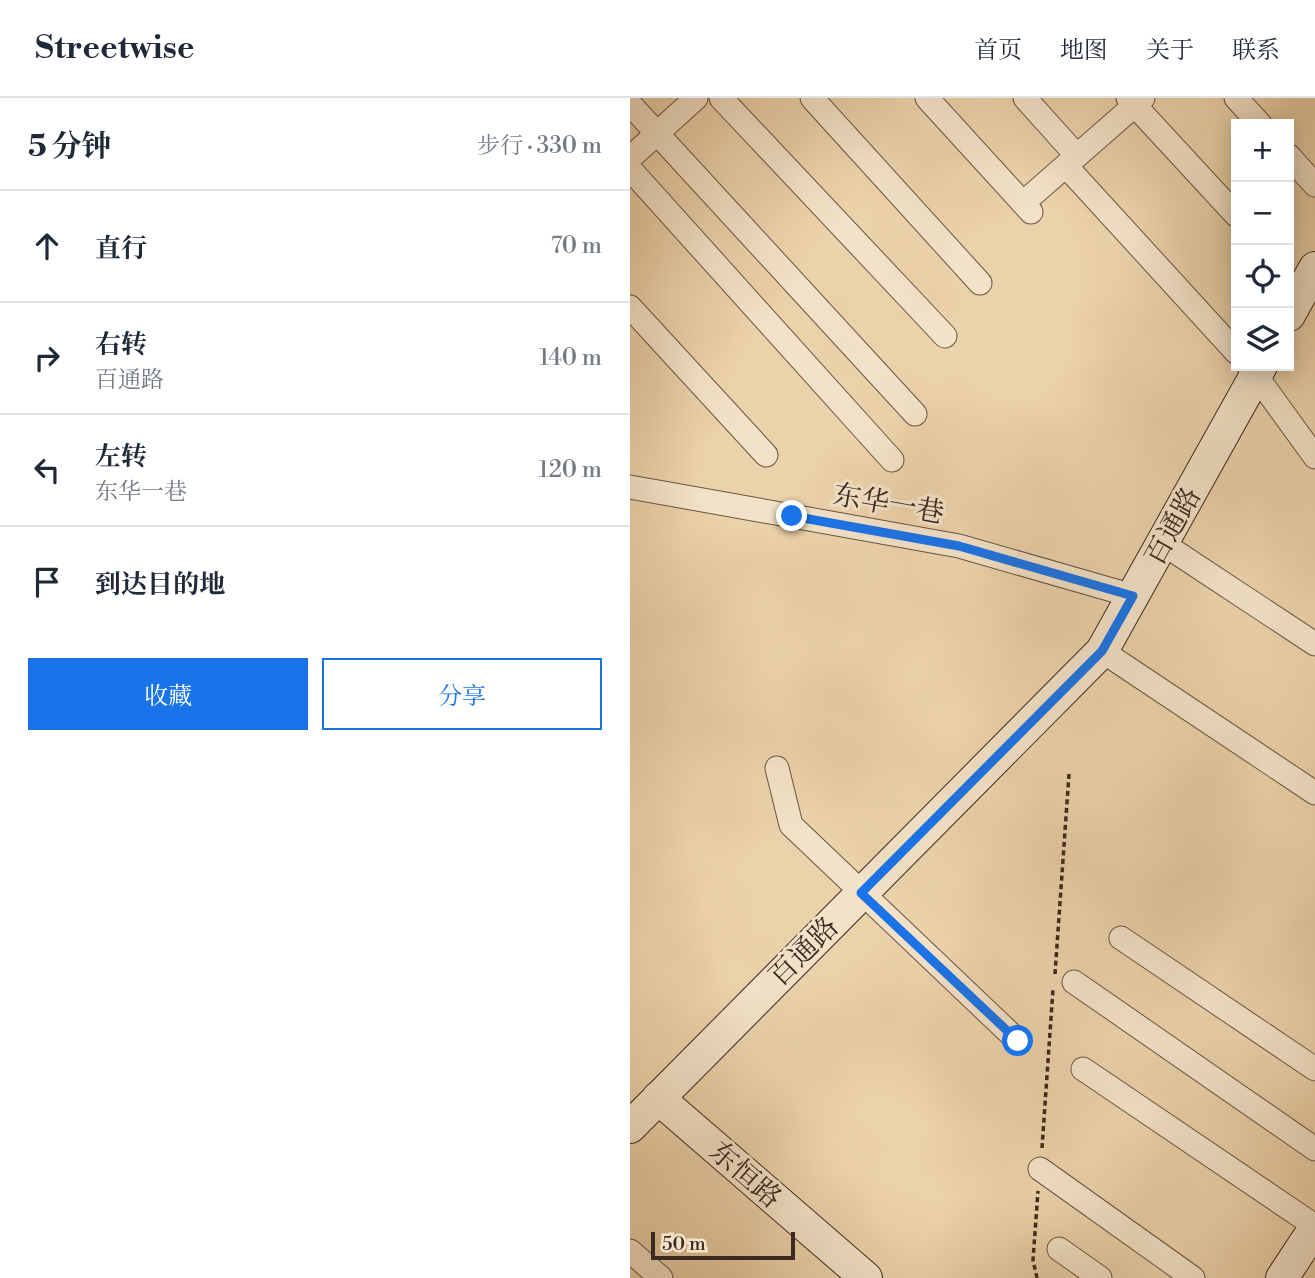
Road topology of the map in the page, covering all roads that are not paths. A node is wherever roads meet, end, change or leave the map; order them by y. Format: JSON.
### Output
{"nodes":[{"id":1,"x":696,"y":98,"type":"edge"},
{"id":2,"x":721,"y":98,"type":"edge"},
{"id":3,"x":811,"y":98,"type":"edge"},
{"id":4,"x":927,"y":98,"type":"edge"},
{"id":5,"x":1025,"y":98,"type":"edge"},
{"id":6,"x":1236,"y":98,"type":"edge"},
{"id":7,"x":1135,"y":100,"type":"edge"},
{"id":8,"x":630,"y":104,"type":"edge"},
{"id":9,"x":1255,"y":119,"type":"edge"},
{"id":10,"x":658,"y":133,"type":"junction"},
{"id":11,"x":630,"y":158,"type":"edge"},
{"id":12,"x":1072,"y":161,"type":"junction"},
{"id":13,"x":1294,"y":162,"type":"edge"},
{"id":14,"x":630,"y":169,"type":"edge"},
{"id":15,"x":1315,"y":185,"type":"edge"},
{"id":16,"x":1231,"y":209,"type":"edge"},
{"id":17,"x":980,"y":284,"type":"dead end"},
{"id":18,"x":630,"y":307,"type":"edge"},
{"id":19,"x":945,"y":336,"type":"dead end"},
{"id":20,"x":1231,"y":342,"type":"edge"},
{"id":21,"x":1247,"y":371,"type":"edge"},
{"id":22,"x":1255,"y":371,"type":"edge"},
{"id":23,"x":915,"y":414,"type":"dead end"},
{"id":24,"x":766,"y":455,"type":"dead end"},
{"id":25,"x":1315,"y":457,"type":"edge"},
{"id":26,"x":892,"y":460,"type":"dead end"},
{"id":27,"x":630,"y":487,"type":"edge"},
{"id":28,"x":1162,"y":543,"type":"junction"},
{"id":29,"x":1133,"y":596,"type":"junction"},
{"id":30,"x":1315,"y":644,"type":"edge"},
{"id":31,"x":1102,"y":651,"type":"junction"},
{"id":32,"x":777,"y":768,"type":"dead end"},
{"id":33,"x":1315,"y":793,"type":"edge"},
{"id":34,"x":861,"y":893,"type":"junction"},
{"id":35,"x":1121,"y":937,"type":"dead end"},
{"id":36,"x":1074,"y":982,"type":"dead end"},
{"id":37,"x":1018,"y":1041,"type":"dead end"},
{"id":38,"x":1083,"y":1069,"type":"dead end"},
{"id":39,"x":1315,"y":1069,"type":"edge"},
{"id":40,"x":646,"y":1110,"type":"edge"},
{"id":41,"x":1315,"y":1149,"type":"edge"},
{"id":42,"x":1040,"y":1169,"type":"road end"},
{"id":43,"x":1311,"y":1241,"type":"edge"},
{"id":44,"x":1059,"y":1250,"type":"dead end"},
{"id":45,"x":630,"y":1251,"type":"edge"},
{"id":46,"x":661,"y":1278,"type":"edge"},
{"id":47,"x":848,"y":1278,"type":"edge"},
{"id":48,"x":866,"y":1278,"type":"edge"},
{"id":49,"x":1100,"y":1278,"type":"edge"},
{"id":50,"x":1193,"y":1278,"type":"edge"},
{"id":51,"x":1282,"y":1278,"type":"edge"}],
"edges":[{"from":1,"to":10,"type":"street"},
{"from":2,"to":19,"type":"street"},
{"from":3,"to":17,"type":"street"},
{"from":4,"to":12,"type":"street"},
{"from":5,"to":12,"type":"street"},
{"from":6,"to":9,"type":"street"},
{"from":7,"to":12,"type":"street"},
{"from":7,"to":16,"type":"street"},
{"from":8,"to":10,"type":"street"},
{"from":10,"to":11,"type":"street"},
{"from":10,"to":23,"type":"street"},
{"from":12,"to":20,"type":"street"},
{"from":13,"to":15,"type":"street"},
{"from":14,"to":26,"type":"street"},
{"from":18,"to":24,"type":"street"},
{"from":21,"to":28,"type":"street","name":"百通路"},
{"from":22,"to":25,"type":"street"},
{"from":27,"to":29,"type":"street","name":"东华一巷"},
{"from":28,"to":29,"type":"street","name":"百通路"},
{"from":28,"to":30,"type":"street"},
{"from":29,"to":31,"type":"street","name":"百通路"},
{"from":31,"to":33,"type":"street"},
{"from":31,"to":34,"type":"street","name":"百通路"},
{"from":32,"to":34,"type":"street"},
{"from":34,"to":37,"type":"street"},
{"from":34,"to":40,"type":"street","name":"百通路"},
{"from":35,"to":39,"type":"street"},
{"from":36,"to":41,"type":"street"},
{"from":38,"to":43,"type":"street"},
{"from":40,"to":47,"type":"street","name":"东恒路"},
{"from":40,"to":48,"type":"street","name":"东恒路"},
{"from":42,"to":50,"type":"street"},
{"from":43,"to":51,"type":"street"},
{"from":44,"to":49,"type":"street"},
{"from":45,"to":46,"type":"street"}]}
